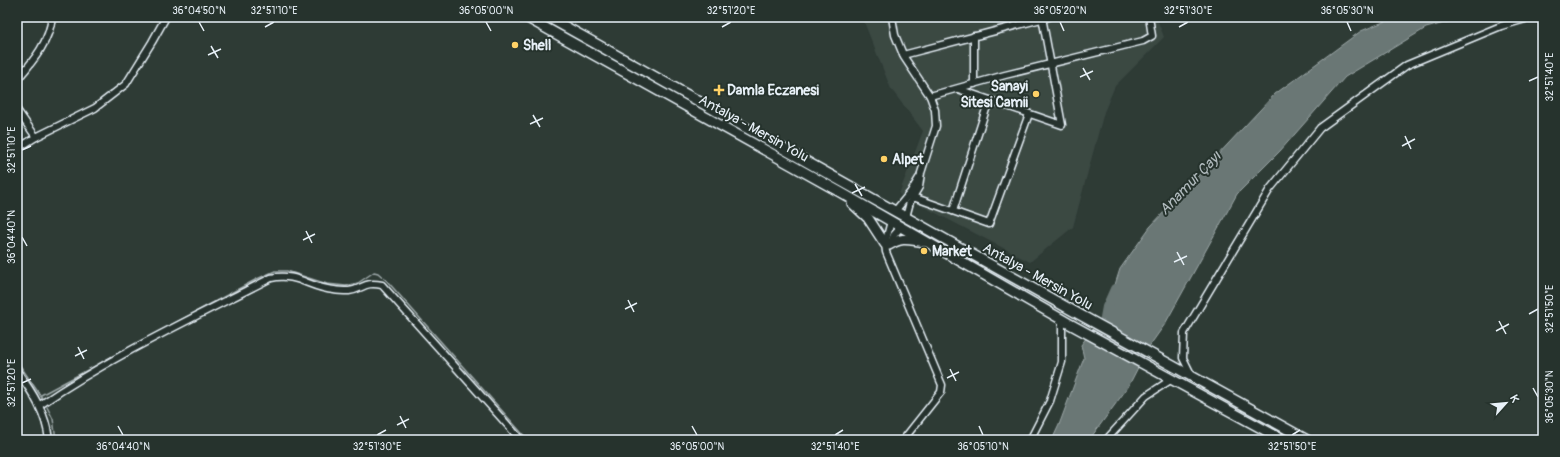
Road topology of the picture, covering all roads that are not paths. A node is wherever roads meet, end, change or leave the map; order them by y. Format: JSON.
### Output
{"nodes":[{"id":1,"x":52,"y":17,"type":"edge"},
{"id":2,"x":166,"y":17,"type":"edge"},
{"id":3,"x":526,"y":17,"type":"edge"},
{"id":4,"x":548,"y":17,"type":"edge"},
{"id":5,"x":892,"y":17,"type":"edge"},
{"id":6,"x":1049,"y":17,"type":"edge"},
{"id":7,"x":1149,"y":17,"type":"edge"},
{"id":8,"x":1532,"y":17,"type":"edge"},
{"id":9,"x":1042,"y":18,"type":"edge"},
{"id":10,"x":974,"y":36,"type":"junction"},
{"id":11,"x":903,"y":55,"type":"junction"},
{"id":12,"x":1050,"y":64,"type":"junction"},
{"id":13,"x":17,"y":65,"type":"edge"},
{"id":14,"x":25,"y":70,"type":"junction"},
{"id":15,"x":17,"y":80,"type":"edge"},
{"id":16,"x":974,"y":84,"type":"junction"},
{"id":17,"x":957,"y":89,"type":"junction"},
{"id":18,"x":930,"y":96,"type":"junction"},
{"id":19,"x":989,"y":100,"type":"junction"},
{"id":20,"x":17,"y":110,"type":"edge"},
{"id":21,"x":1029,"y":114,"type":"junction"},
{"id":22,"x":36,"y":137,"type":"junction"},
{"id":23,"x":17,"y":149,"type":"edge"},
{"id":24,"x":921,"y":173,"type":"junction"},
{"id":25,"x":840,"y":192,"type":"junction"},
{"id":26,"x":913,"y":196,"type":"junction"},
{"id":27,"x":895,"y":211,"type":"junction"},
{"id":28,"x":953,"y":211,"type":"junction"},
{"id":29,"x":906,"y":217,"type":"junction"},
{"id":30,"x":891,"y":221,"type":"junction"},
{"id":31,"x":901,"y":227,"type":"junction"},
{"id":32,"x":930,"y":243,"type":"junction"},
{"id":33,"x":887,"y":247,"type":"junction"},
{"id":34,"x":1065,"y":321,"type":"junction"},
{"id":35,"x":17,"y":371,"type":"edge"},
{"id":36,"x":1192,"y":377,"type":"junction"},
{"id":37,"x":1169,"y":378,"type":"junction"},
{"id":38,"x":40,"y":405,"type":"junction"},
{"id":39,"x":50,"y":440,"type":"edge"},
{"id":40,"x":521,"y":440,"type":"edge"},
{"id":41,"x":903,"y":440,"type":"edge"},
{"id":42,"x":1030,"y":440,"type":"edge"},
{"id":43,"x":1106,"y":440,"type":"edge"},
{"id":44,"x":1283,"y":440,"type":"edge"},
{"id":45,"x":1307,"y":440,"type":"edge"}],
"edges":[{"from":1,"to":14,"type":"street"},
{"from":2,"to":22,"type":"street"},
{"from":3,"to":25,"type":"highway","name":"Antalya - Mersin Yolu"},
{"from":4,"to":27,"type":"highway","name":"Antalya - Mersin Yolu"},
{"from":5,"to":11,"type":"street"},
{"from":6,"to":9,"type":"street"},
{"from":7,"to":12,"type":"street"},
{"from":8,"to":36,"type":"street"},
{"from":9,"to":10,"type":"street"},
{"from":9,"to":12,"type":"street"},
{"from":10,"to":11,"type":"street"},
{"from":10,"to":16,"type":"street"},
{"from":11,"to":18,"type":"street"},
{"from":12,"to":16,"type":"street"},
{"from":12,"to":21,"type":"street"},
{"from":13,"to":14,"type":"street"},
{"from":14,"to":15,"type":"street"},
{"from":16,"to":17,"type":"street"},
{"from":17,"to":18,"type":"street"},
{"from":17,"to":19,"type":"street"},
{"from":18,"to":24,"type":"street"},
{"from":19,"to":21,"type":"street"},
{"from":19,"to":28,"type":"street"},
{"from":20,"to":22,"type":"street"},
{"from":21,"to":28,"type":"street"},
{"from":22,"to":23,"type":"street"},
{"from":24,"to":26,"type":"street"},
{"from":24,"to":27,"type":"street"},
{"from":25,"to":30,"type":"highway","name":"Antalya - Mersin Yolu"},
{"from":25,"to":33,"type":"highway"},
{"from":26,"to":28,"type":"street"},
{"from":26,"to":29,"type":"street"},
{"from":27,"to":29,"type":"highway","name":"Antalya - Mersin Yolu"},
{"from":27,"to":30,"type":"highway"},
{"from":29,"to":31,"type":"highway"},
{"from":29,"to":36,"type":"highway","name":"Antalya - Mersin Yolu"},
{"from":30,"to":31,"type":"highway","name":"Antalya - Mersin Yolu"},
{"from":30,"to":33,"type":"street"},
{"from":31,"to":32,"type":"highway","name":"Antalya - Mersin Yolu"},
{"from":31,"to":33,"type":"street"},
{"from":32,"to":33,"type":"highway"},
{"from":32,"to":34,"type":"highway","name":"Antalya - Mersin Yolu"},
{"from":33,"to":41,"type":"street"},
{"from":34,"to":37,"type":"highway","name":"Antalya - Mersin Yolu"},
{"from":34,"to":42,"type":"street"},
{"from":35,"to":38,"type":"street"},
{"from":36,"to":45,"type":"highway","name":"Antalya - Mersin Yolu"},
{"from":37,"to":43,"type":"street"},
{"from":37,"to":44,"type":"highway","name":"Antalya - Mersin Yolu"},
{"from":38,"to":39,"type":"street"},
{"from":38,"to":40,"type":"street"}]}
